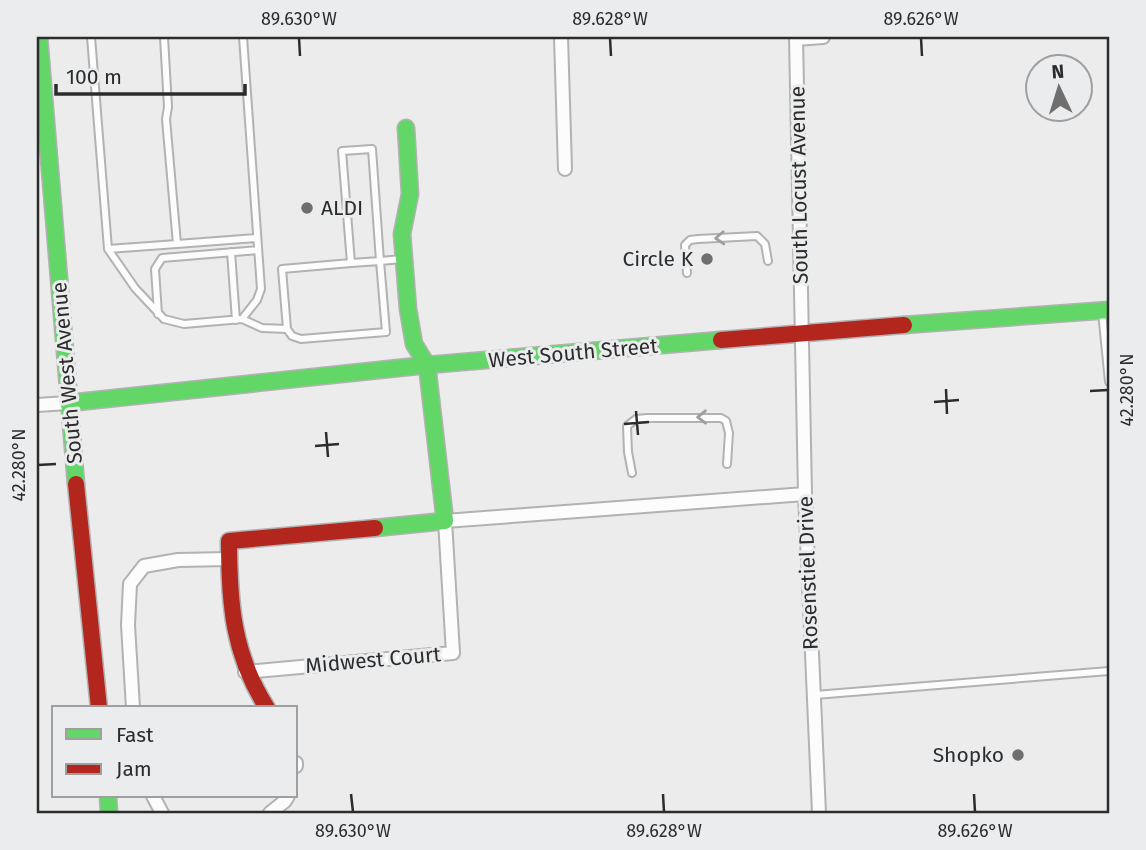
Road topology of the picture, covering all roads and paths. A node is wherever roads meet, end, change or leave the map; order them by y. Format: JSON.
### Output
{"nodes":[{"id":1,"x":40,"y":37,"type":"edge"},
{"id":2,"x":91,"y":37,"type":"edge"},
{"id":3,"x":164,"y":37,"type":"edge"},
{"id":4,"x":243,"y":37,"type":"edge"},
{"id":5,"x":561,"y":37,"type":"edge"},
{"id":6,"x":823,"y":37,"type":"edge"},
{"id":7,"x":796,"y":38,"type":"edge"},
{"id":8,"x":406,"y":128,"type":"dead end"},
{"id":9,"x":565,"y":169,"type":"dead end"},
{"id":10,"x":257,"y":238,"type":"junction"},
{"id":11,"x":177,"y":244,"type":"junction"},
{"id":12,"x":108,"y":249,"type":"junction"},
{"id":13,"x":258,"y":250,"type":"junction"},
{"id":14,"x":231,"y":252,"type":"junction"},
{"id":15,"x":404,"y":259,"type":"junction"},
{"id":16,"x":380,"y":261,"type":"junction"},
{"id":17,"x":768,"y":261,"type":"dead end"},
{"id":18,"x":351,"y":263,"type":"junction"},
{"id":19,"x":687,"y":273,"type":"dead end"},
{"id":20,"x":1105,"y":310,"type":"edge"},
{"id":21,"x":158,"y":314,"type":"junction"},
{"id":22,"x":239,"y":320,"type":"junction"},
{"id":23,"x":287,"y":329,"type":"junction"},
{"id":24,"x":802,"y":333,"type":"junction"},
{"id":25,"x":427,"y":365,"type":"junction"},
{"id":26,"x":1109,"y":382,"type":"edge"},
{"id":27,"x":68,"y":403,"type":"junction"},
{"id":28,"x":37,"y":405,"type":"edge"},
{"id":29,"x":727,"y":464,"type":"dead end"},
{"id":30,"x":632,"y":473,"type":"dead end"},
{"id":31,"x":805,"y":494,"type":"junction"},
{"id":32,"x":445,"y":521,"type":"junction"},
{"id":33,"x":229,"y":559,"type":"junction"},
{"id":34,"x":1109,"y":671,"type":"edge"},
{"id":35,"x":246,"y":673,"type":"junction"},
{"id":36,"x":813,"y":695,"type":"junction"},
{"id":37,"x":99,"y":706,"type":"edge"},
{"id":38,"x":133,"y":706,"type":"edge"},
{"id":39,"x":266,"y":706,"type":"edge"},
{"id":40,"x":287,"y":798,"type":"edge"},
{"id":41,"x":270,"y":813,"type":"edge"},
{"id":42,"x":819,"y":813,"type":"edge"}],
"edges":[{"from":1,"to":27,"type":"main road","name":"South West Avenue"},
{"from":2,"to":12,"type":"lane"},
{"from":3,"to":11,"type":"lane"},
{"from":4,"to":10,"type":"lane"},
{"from":5,"to":9,"type":"street"},
{"from":6,"to":7,"type":"street"},
{"from":7,"to":24,"type":"street","name":"South Locust Avenue"},
{"from":8,"to":15,"type":"main road","name":"Midwest Court"},
{"from":10,"to":11,"type":"lane"},
{"from":10,"to":13,"type":"lane"},
{"from":11,"to":12,"type":"lane"},
{"from":12,"to":21,"type":"lane"},
{"from":13,"to":14,"type":"lane"},
{"from":13,"to":22,"type":"lane"},
{"from":14,"to":21,"type":"lane"},
{"from":14,"to":22,"type":"lane"},
{"from":15,"to":16,"type":"lane"},
{"from":15,"to":25,"type":"main road","name":"Midwest Court"},
{"from":16,"to":18,"type":"lane"},
{"from":16,"to":18,"type":"lane"},
{"from":16,"to":23,"type":"lane"},
{"from":17,"to":19,"type":"lane","one_way":true},
{"from":18,"to":23,"type":"lane"},
{"from":20,"to":24,"type":"main road","name":"West South Street"},
{"from":20,"to":26,"type":"lane"},
{"from":21,"to":22,"type":"lane"},
{"from":22,"to":23,"type":"lane"},
{"from":24,"to":25,"type":"main road","name":"West South Street"},
{"from":24,"to":31,"type":"street","name":"Rosenstiel Drive"},
{"from":25,"to":27,"type":"main road","name":"West South Street"},
{"from":25,"to":32,"type":"main road","name":"Midwest Court"},
{"from":27,"to":28,"type":"street","name":"West South Street"},
{"from":27,"to":37,"type":"main road","name":"South West Avenue"},
{"from":29,"to":30,"type":"lane","one_way":true},
{"from":31,"to":32,"type":"street"},
{"from":31,"to":36,"type":"street","name":"Rosenstiel Drive"},
{"from":32,"to":33,"type":"main road"},
{"from":32,"to":35,"type":"street","name":"Midwest Court"},
{"from":33,"to":35,"type":"main road"},
{"from":33,"to":38,"type":"street"},
{"from":34,"to":36,"type":"lane"},
{"from":35,"to":39,"type":"main road"},
{"from":36,"to":42,"type":"street","name":"Rosenstiel Drive"},
{"from":40,"to":41,"type":"street"}]}
